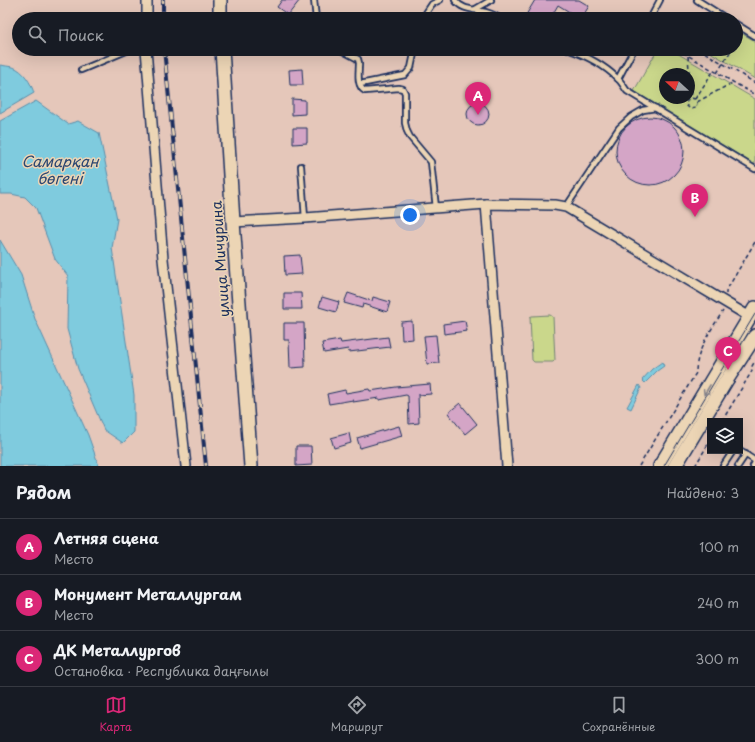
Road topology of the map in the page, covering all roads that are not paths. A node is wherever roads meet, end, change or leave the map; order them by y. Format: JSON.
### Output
{"nodes":[{"id":1,"x":147,"y":0,"type":"edge"},
{"id":2,"x":220,"y":0,"type":"edge"},
{"id":3,"x":314,"y":0,"type":"edge"},
{"id":4,"x":440,"y":0,"type":"edge"},
{"id":5,"x":455,"y":0,"type":"edge"},
{"id":6,"x":491,"y":0,"type":"edge"},
{"id":7,"x":660,"y":0,"type":"edge"},
{"id":8,"x":697,"y":0,"type":"edge"},
{"id":9,"x":474,"y":10,"type":"junction"},
{"id":10,"x":147,"y":12,"type":"edge"},
{"id":11,"x":220,"y":12,"type":"edge"},
{"id":12,"x":315,"y":12,"type":"edge"},
{"id":13,"x":427,"y":12,"type":"edge"},
{"id":14,"x":482,"y":12,"type":"edge"},
{"id":15,"x":654,"y":12,"type":"edge"},
{"id":16,"x":716,"y":12,"type":"edge"},
{"id":17,"x":743,"y":28,"type":"edge"},
{"id":18,"x":755,"y":36,"type":"edge"},
{"id":19,"x":114,"y":56,"type":"edge"},
{"id":20,"x":147,"y":56,"type":"edge"},
{"id":21,"x":222,"y":56,"type":"edge"},
{"id":22,"x":354,"y":56,"type":"edge"},
{"id":23,"x":414,"y":56,"type":"edge"},
{"id":24,"x":584,"y":56,"type":"edge"},
{"id":25,"x":630,"y":56,"type":"edge"},
{"id":26,"x":81,"y":70,"type":"dead end"},
{"id":27,"x":618,"y":79,"type":"junction"},
{"id":28,"x":360,"y":84,"type":"junction"},
{"id":29,"x":656,"y":108,"type":"junction"},
{"id":30,"x":301,"y":166,"type":"dead end"},
{"id":31,"x":755,"y":169,"type":"edge"},
{"id":32,"x":486,"y":204,"type":"junction"},
{"id":33,"x":566,"y":207,"type":"junction"},
{"id":34,"x":436,"y":208,"type":"junction"},
{"id":35,"x":305,"y":218,"type":"junction"},
{"id":36,"x":233,"y":222,"type":"junction"},
{"id":37,"x":752,"y":312,"type":"edge"},
{"id":38,"x":755,"y":336,"type":"edge"},
{"id":39,"x":743,"y":452,"type":"edge"},
{"id":40,"x":731,"y":454,"type":"edge"},
{"id":41,"x":746,"y":454,"type":"junction"},
{"id":42,"x":186,"y":466,"type":"edge"},
{"id":43,"x":251,"y":466,"type":"edge"},
{"id":44,"x":506,"y":466,"type":"edge"},
{"id":45,"x":660,"y":466,"type":"edge"},
{"id":46,"x":675,"y":466,"type":"edge"},
{"id":47,"x":723,"y":466,"type":"edge"},
{"id":48,"x":738,"y":466,"type":"edge"},
{"id":49,"x":753,"y":466,"type":"edge"}],
"edges":[{"from":1,"to":10,"type":"street"},
{"from":2,"to":11,"type":"main road"},
{"from":3,"to":12,"type":"lane"},
{"from":4,"to":13,"type":"lane"},
{"from":5,"to":9,"type":"lane"},
{"from":6,"to":9,"type":"lane"},
{"from":7,"to":15,"type":"lane"},
{"from":8,"to":16,"type":"lane"},
{"from":9,"to":14,"type":"lane"},
{"from":17,"to":18,"type":"lane"},
{"from":19,"to":26,"type":"lane"},
{"from":20,"to":42,"type":"street"},
{"from":21,"to":36,"type":"main road","name":"улица Мичурина"},
{"from":22,"to":28,"type":"lane"},
{"from":23,"to":28,"type":"lane"},
{"from":24,"to":27,"type":"lane"},
{"from":25,"to":27,"type":"lane"},
{"from":27,"to":29,"type":"lane"},
{"from":28,"to":34,"type":"lane"},
{"from":29,"to":31,"type":"lane"},
{"from":29,"to":33,"type":"lane"},
{"from":30,"to":35,"type":"lane"},
{"from":32,"to":33,"type":"street"},
{"from":32,"to":34,"type":"street"},
{"from":32,"to":44,"type":"street"},
{"from":33,"to":37,"type":"street"},
{"from":34,"to":35,"type":"street"},
{"from":35,"to":36,"type":"street"},
{"from":36,"to":43,"type":"main road","name":"улица Мичурина"},
{"from":37,"to":45,"type":"main road","one_way":true},
{"from":38,"to":46,"type":"main road"},
{"from":39,"to":41,"type":"lane"},
{"from":40,"to":47,"type":"lane"},
{"from":41,"to":48,"type":"lane"},
{"from":41,"to":49,"type":"lane"}]}
